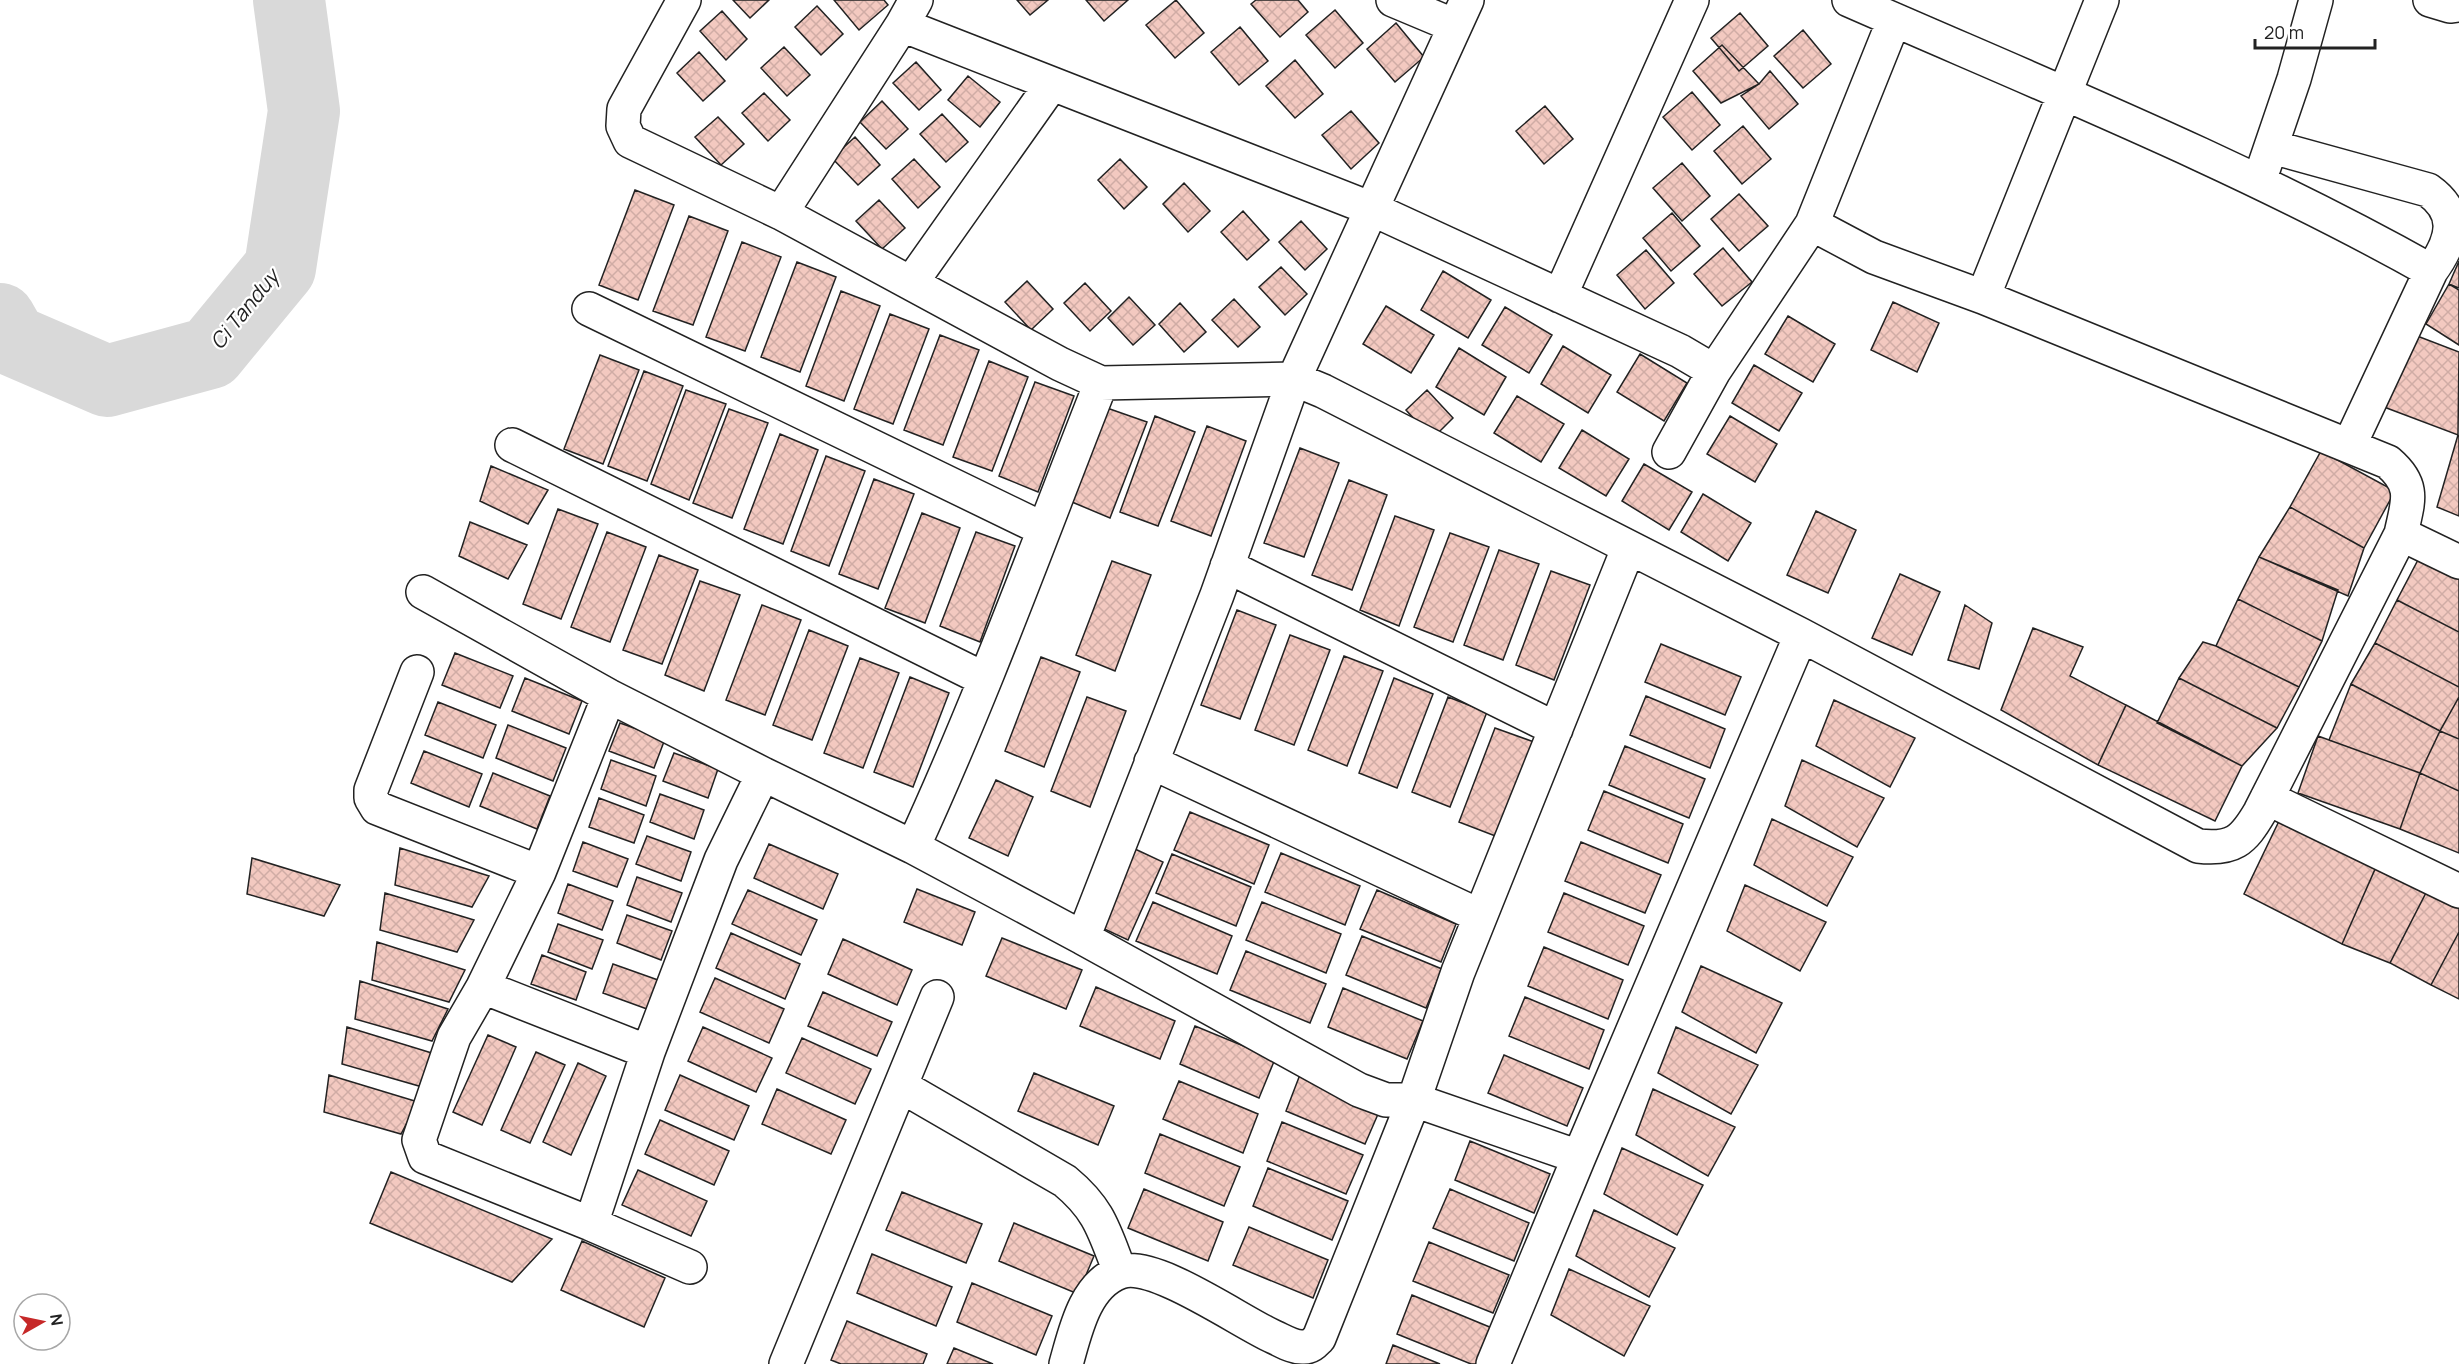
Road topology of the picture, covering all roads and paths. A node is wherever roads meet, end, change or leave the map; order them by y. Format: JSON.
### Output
{"nodes":[{"id":1,"x":684,"y":0,"type":"edge"},
{"id":2,"x":1393,"y":0,"type":"edge"},
{"id":3,"x":1692,"y":0,"type":"edge"},
{"id":4,"x":1849,"y":0,"type":"edge"},
{"id":5,"x":2102,"y":0,"type":"edge"},
{"id":6,"x":2316,"y":0,"type":"edge"},
{"id":7,"x":2430,"y":0,"type":"edge"},
{"id":8,"x":2459,"y":5,"type":"edge"},
{"id":9,"x":909,"y":12,"type":"edge"},
{"id":10,"x":1461,"y":13,"type":"edge"},
{"id":11,"x":1894,"y":20,"type":"junction"},
{"id":12,"x":1051,"y":85,"type":"junction"},
{"id":13,"x":2064,"y":95,"type":"junction"},
{"id":14,"x":2272,"y":147,"type":"junction"},
{"id":15,"x":2258,"y":180,"type":"junction"},
{"id":16,"x":1372,"y":209,"type":"junction"},
{"id":17,"x":781,"y":213,"type":"junction"},
{"id":18,"x":1812,"y":224,"type":"junction"},
{"id":19,"x":2431,"y":271,"type":"junction"},
{"id":20,"x":911,"y":283,"type":"junction"},
{"id":21,"x":1560,"y":296,"type":"junction"},
{"id":22,"x":1983,"y":297,"type":"junction"},
{"id":23,"x":589,"y":309,"type":"dead end"},
{"id":24,"x":1714,"y":371,"type":"junction"},
{"id":25,"x":1294,"y":379,"type":"junction"},
{"id":26,"x":1101,"y":383,"type":"junction"},
{"id":27,"x":512,"y":445,"type":"dead end"},
{"id":28,"x":2349,"y":446,"type":"junction"},
{"id":29,"x":1669,"y":452,"type":"dead end"},
{"id":30,"x":1043,"y":529,"type":"junction"},
{"id":31,"x":2401,"y":534,"type":"junction"},
{"id":32,"x":1628,"y":549,"type":"junction"},
{"id":33,"x":2459,"y":562,"type":"edge"},
{"id":34,"x":1227,"y":566,"type":"junction"},
{"id":35,"x":423,"y":592,"type":"dead end"},
{"id":36,"x":1802,"y":635,"type":"junction"},
{"id":37,"x":417,"y":672,"type":"dead end"},
{"id":38,"x":984,"y":679,"type":"junction"},
{"id":39,"x":609,"y":696,"type":"junction"},
{"id":40,"x":1556,"y":729,"type":"junction"},
{"id":41,"x":1151,"y":762,"type":"junction"},
{"id":42,"x":762,"y":774,"type":"junction"},
{"id":43,"x":2267,"y":798,"type":"junction"},
{"id":44,"x":913,"y":847,"type":"junction"},
{"id":45,"x":539,"y":872,"type":"junction"},
{"id":46,"x":2459,"y":891,"type":"edge"},
{"id":47,"x":1480,"y":916,"type":"junction"},
{"id":48,"x":1083,"y":938,"type":"junction"},
{"id":49,"x":483,"y":987,"type":"junction"},
{"id":50,"x":937,"y":997,"type":"dead end"},
{"id":51,"x":648,"y":1052,"type":"junction"},
{"id":52,"x":901,"y":1086,"type":"junction"},
{"id":53,"x":1414,"y":1100,"type":"junction"},
{"id":54,"x":1579,"y":1157,"type":"junction"},
{"id":55,"x":591,"y":1224,"type":"junction"},
{"id":56,"x":690,"y":1267,"type":"dead end"},
{"id":57,"x":1120,"y":1272,"type":"junction"},
{"id":58,"x":786,"y":1364,"type":"edge"},
{"id":59,"x":1066,"y":1364,"type":"edge"},
{"id":60,"x":1493,"y":1364,"type":"edge"}],
"edges":[{"from":1,"to":17,"type":"street"},
{"from":2,"to":10,"type":"street"},
{"from":3,"to":21,"type":"street"},
{"from":4,"to":11,"type":"street"},
{"from":5,"to":13,"type":"street"},
{"from":6,"to":14,"type":"street"},
{"from":7,"to":8,"type":"street"},
{"from":9,"to":12,"type":"street"},
{"from":9,"to":17,"type":"street"},
{"from":10,"to":16,"type":"street"},
{"from":11,"to":13,"type":"street"},
{"from":11,"to":18,"type":"street"},
{"from":12,"to":16,"type":"street"},
{"from":12,"to":20,"type":"street"},
{"from":13,"to":15,"type":"street"},
{"from":13,"to":22,"type":"street"},
{"from":14,"to":15,"type":"street"},
{"from":14,"to":19,"type":"street"},
{"from":15,"to":19,"type":"street"},
{"from":16,"to":21,"type":"street"},
{"from":16,"to":25,"type":"street"},
{"from":17,"to":20,"type":"street"},
{"from":18,"to":22,"type":"street"},
{"from":18,"to":24,"type":"street"},
{"from":19,"to":28,"type":"street"},
{"from":20,"to":26,"type":"street"},
{"from":21,"to":24,"type":"street"},
{"from":22,"to":28,"type":"street"},
{"from":23,"to":30,"type":"street"},
{"from":24,"to":29,"type":"street"},
{"from":25,"to":26,"type":"street"},
{"from":25,"to":32,"type":"street"},
{"from":25,"to":34,"type":"street"},
{"from":26,"to":30,"type":"street"},
{"from":27,"to":38,"type":"street"},
{"from":28,"to":31,"type":"street"},
{"from":30,"to":38,"type":"street"},
{"from":31,"to":33,"type":"street"},
{"from":31,"to":43,"type":"street"},
{"from":32,"to":36,"type":"street"},
{"from":32,"to":40,"type":"street"},
{"from":34,"to":40,"type":"street"},
{"from":34,"to":41,"type":"street"},
{"from":35,"to":39,"type":"street"},
{"from":36,"to":43,"type":"street"},
{"from":36,"to":54,"type":"street"},
{"from":37,"to":45,"type":"street"},
{"from":38,"to":44,"type":"street"},
{"from":39,"to":42,"type":"street"},
{"from":39,"to":45,"type":"street"},
{"from":40,"to":47,"type":"street"},
{"from":41,"to":47,"type":"street"},
{"from":41,"to":48,"type":"street"},
{"from":42,"to":44,"type":"street"},
{"from":42,"to":51,"type":"street"},
{"from":43,"to":46,"type":"street"},
{"from":44,"to":48,"type":"street"},
{"from":45,"to":49,"type":"street"},
{"from":47,"to":53,"type":"street"},
{"from":48,"to":53,"type":"street"},
{"from":49,"to":51,"type":"street"},
{"from":49,"to":55,"type":"street"},
{"from":50,"to":52,"type":"street"},
{"from":51,"to":55,"type":"street"},
{"from":52,"to":57,"type":"street"},
{"from":52,"to":58,"type":"street"},
{"from":53,"to":54,"type":"street"},
{"from":53,"to":57,"type":"street"},
{"from":54,"to":60,"type":"street"},
{"from":55,"to":56,"type":"street"},
{"from":57,"to":59,"type":"street"}]}
